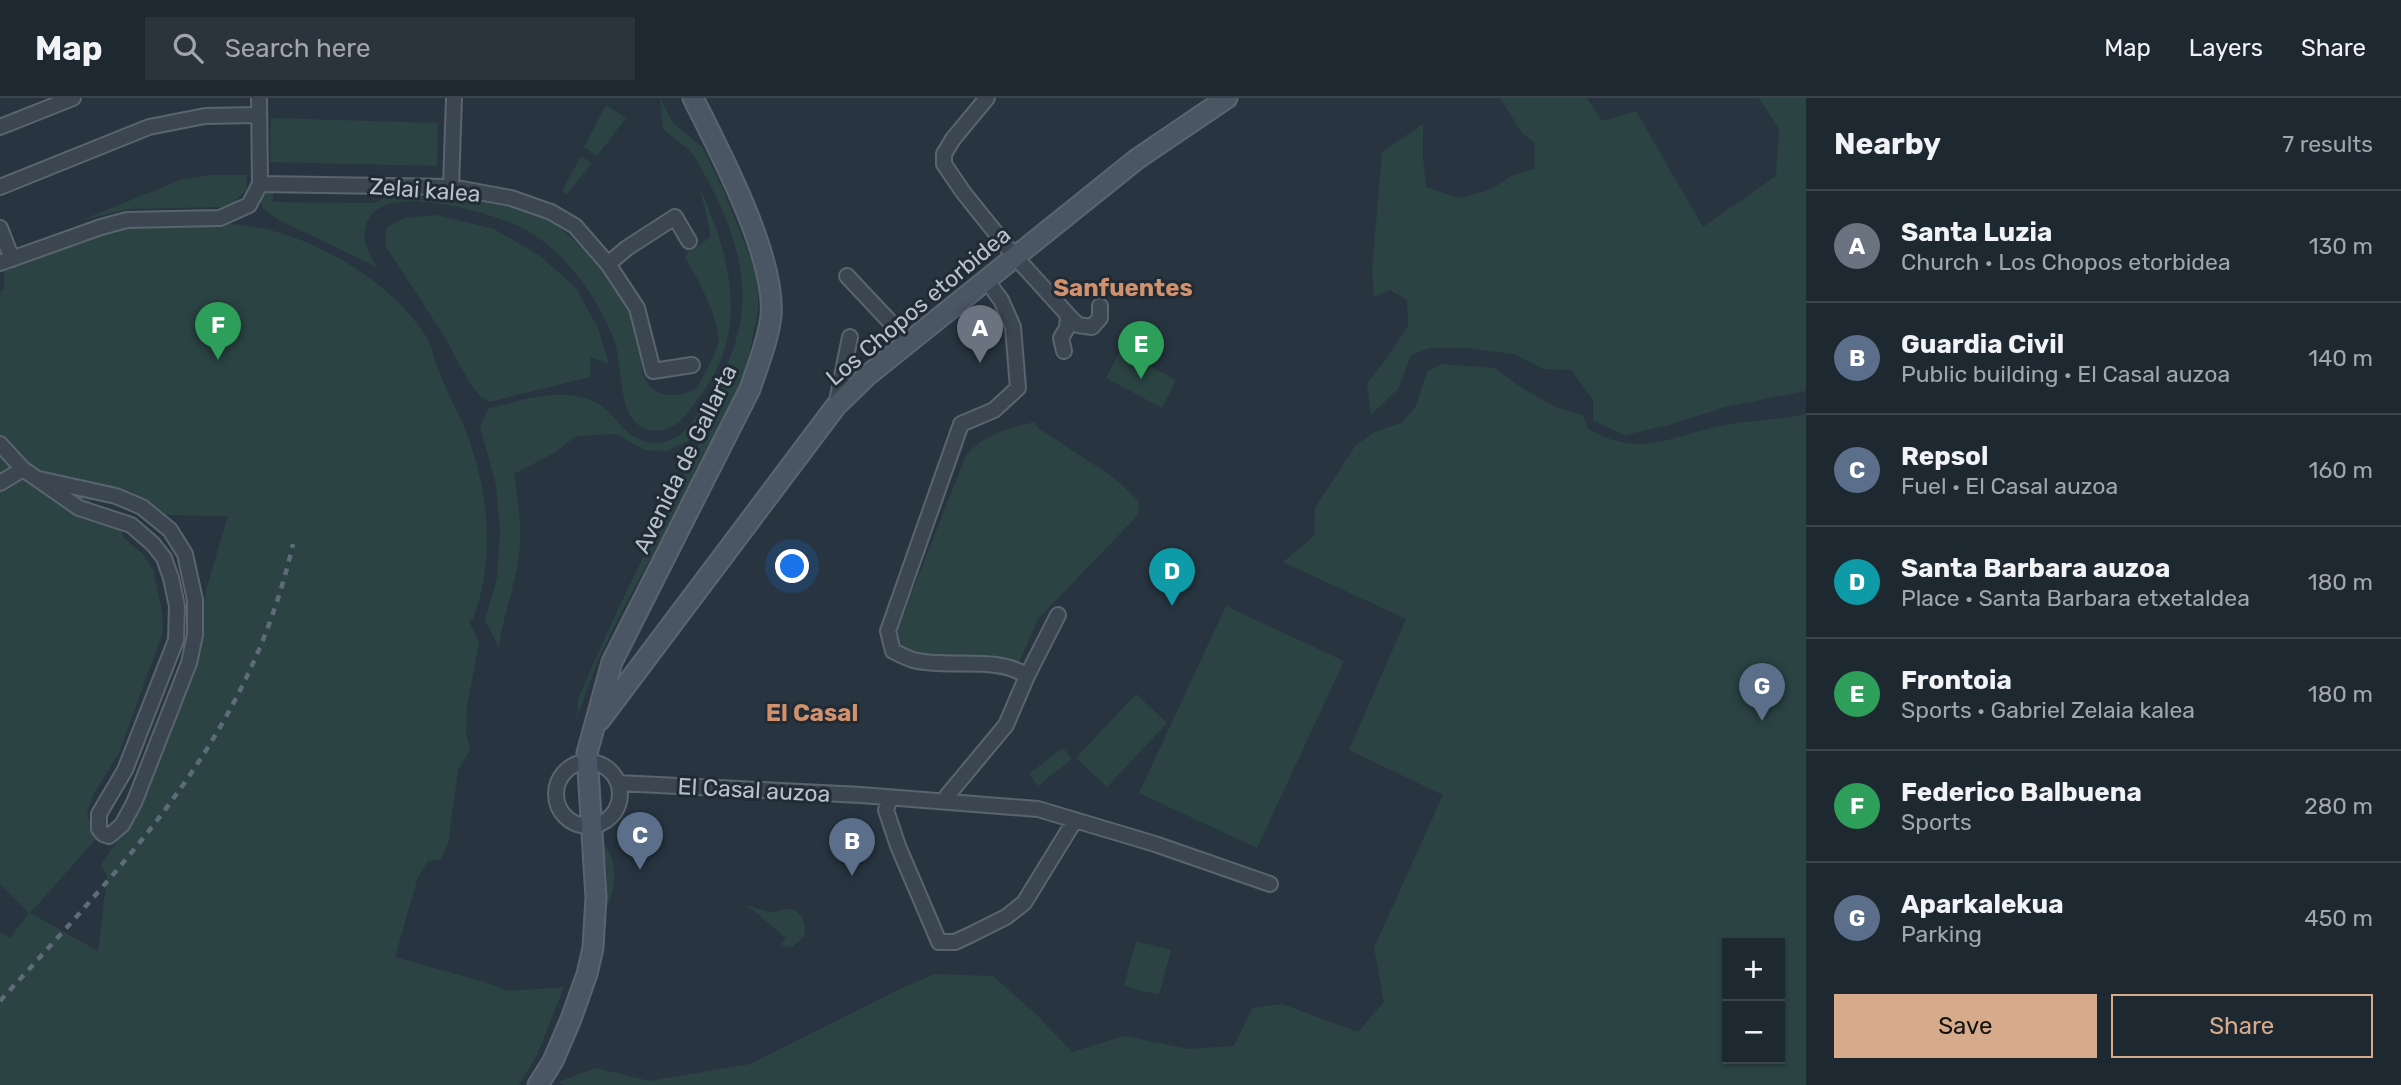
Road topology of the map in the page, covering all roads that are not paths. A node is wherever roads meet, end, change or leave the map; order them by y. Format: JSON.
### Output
{"nodes":[{"id":1,"x":73,"y":98,"type":"edge"},
{"id":2,"x":259,"y":98,"type":"edge"},
{"id":3,"x":454,"y":98,"type":"edge"},
{"id":4,"x":693,"y":98,"type":"edge"},
{"id":5,"x":987,"y":98,"type":"edge"},
{"id":6,"x":1227,"y":98,"type":"edge"},
{"id":7,"x":258,"y":115,"type":"junction"},
{"id":8,"x":0,"y":127,"type":"edge"},
{"id":9,"x":260,"y":184,"type":"junction"},
{"id":10,"x":0,"y":187,"type":"edge"},
{"id":11,"x":451,"y":187,"type":"junction"},
{"id":12,"x":0,"y":228,"type":"edge"},
{"id":13,"x":690,"y":241,"type":"dead end"},
{"id":14,"x":1016,"y":257,"type":"junction"},
{"id":15,"x":6,"y":261,"type":"edge"},
{"id":16,"x":608,"y":264,"type":"junction"},
{"id":17,"x":847,"y":276,"type":"dead end"},
{"id":18,"x":986,"y":281,"type":"junction"},
{"id":19,"x":1100,"y":306,"type":"dead end"},
{"id":20,"x":1068,"y":315,"type":"junction"},
{"id":21,"x":850,"y":337,"type":"dead end"},
{"id":22,"x":909,"y":342,"type":"junction"},
{"id":23,"x":1063,"y":351,"type":"dead end"},
{"id":24,"x":692,"y":365,"type":"dead end"},
{"id":25,"x":836,"y":406,"type":"junction"},
{"id":26,"x":0,"y":444,"type":"edge"},
{"id":27,"x":23,"y":469,"type":"junction"},
{"id":28,"x":39,"y":479,"type":"junction"},
{"id":29,"x":0,"y":483,"type":"edge"},
{"id":30,"x":1059,"y":615,"type":"dead end"},
{"id":31,"x":612,"y":662,"type":"junction"},
{"id":32,"x":640,"y":669,"type":"junction"},
{"id":33,"x":1027,"y":676,"type":"junction"},
{"id":34,"x":593,"y":728,"type":"junction"},
{"id":35,"x":587,"y":761,"type":"junction"},
{"id":36,"x":618,"y":783,"type":"junction"},
{"id":37,"x":890,"y":798,"type":"junction"},
{"id":38,"x":945,"y":801,"type":"junction"},
{"id":39,"x":1075,"y":820,"type":"junction"},
{"id":40,"x":592,"y":826,"type":"junction"},
{"id":41,"x":1270,"y":884,"type":"dead end"},
{"id":42,"x":538,"y":1085,"type":"edge"}],
"edges":[{"from":1,"to":8,"type":"street"},
{"from":2,"to":7,"type":"street"},
{"from":3,"to":11,"type":"street"},
{"from":4,"to":31,"type":"street","name":"Avenida de Gallarta"},
{"from":5,"to":14,"type":"street"},
{"from":6,"to":14,"type":"street","name":"Los Chopos etorbidea"},
{"from":7,"to":9,"type":"street"},
{"from":7,"to":10,"type":"street"},
{"from":9,"to":11,"type":"street","name":"Zelai kalea"},
{"from":9,"to":15,"type":"street"},
{"from":11,"to":16,"type":"street","name":"Zelai kalea"},
{"from":12,"to":15,"type":"street"},
{"from":13,"to":16,"type":"street"},
{"from":14,"to":18,"type":"street","name":"Los Chopos etorbidea"},
{"from":14,"to":20,"type":"street"},
{"from":16,"to":24,"type":"street","name":"Zelai kalea"},
{"from":17,"to":22,"type":"street"},
{"from":18,"to":22,"type":"street","name":"Los Chopos etorbidea"},
{"from":18,"to":33,"type":"street"},
{"from":19,"to":20,"type":"street"},
{"from":20,"to":23,"type":"street"},
{"from":21,"to":25,"type":"street"},
{"from":22,"to":25,"type":"street","name":"Los Chopos etorbidea"},
{"from":25,"to":32,"type":"street","name":"Los Chopos etorbidea"},
{"from":26,"to":27,"type":"street"},
{"from":27,"to":28,"type":"street"},
{"from":27,"to":29,"type":"street"},
{"from":28,"to":28,"type":"street"},
{"from":30,"to":33,"type":"street"},
{"from":31,"to":32,"type":"street"},
{"from":31,"to":34,"type":"street","name":"Avenida de Gallarta"},
{"from":32,"to":34,"type":"street","name":"Los Chopos etorbidea"},
{"from":33,"to":38,"type":"street"},
{"from":34,"to":35,"type":"street","name":"Avenida de Gallarta"},
{"from":35,"to":36,"type":"street"},
{"from":35,"to":40,"type":"street","name":"Avenida de Gallarta"},
{"from":35,"to":40,"type":"street"},
{"from":36,"to":37,"type":"street","name":"El Casal auzoa"},
{"from":36,"to":40,"type":"street"},
{"from":37,"to":38,"type":"street","name":"El Casal auzoa"},
{"from":37,"to":39,"type":"street"},
{"from":38,"to":39,"type":"street","name":"El Casal auzoa"},
{"from":39,"to":41,"type":"street","name":"El Casal auzoa"},
{"from":40,"to":42,"type":"street","name":"Avenida de Gallarta"}]}
